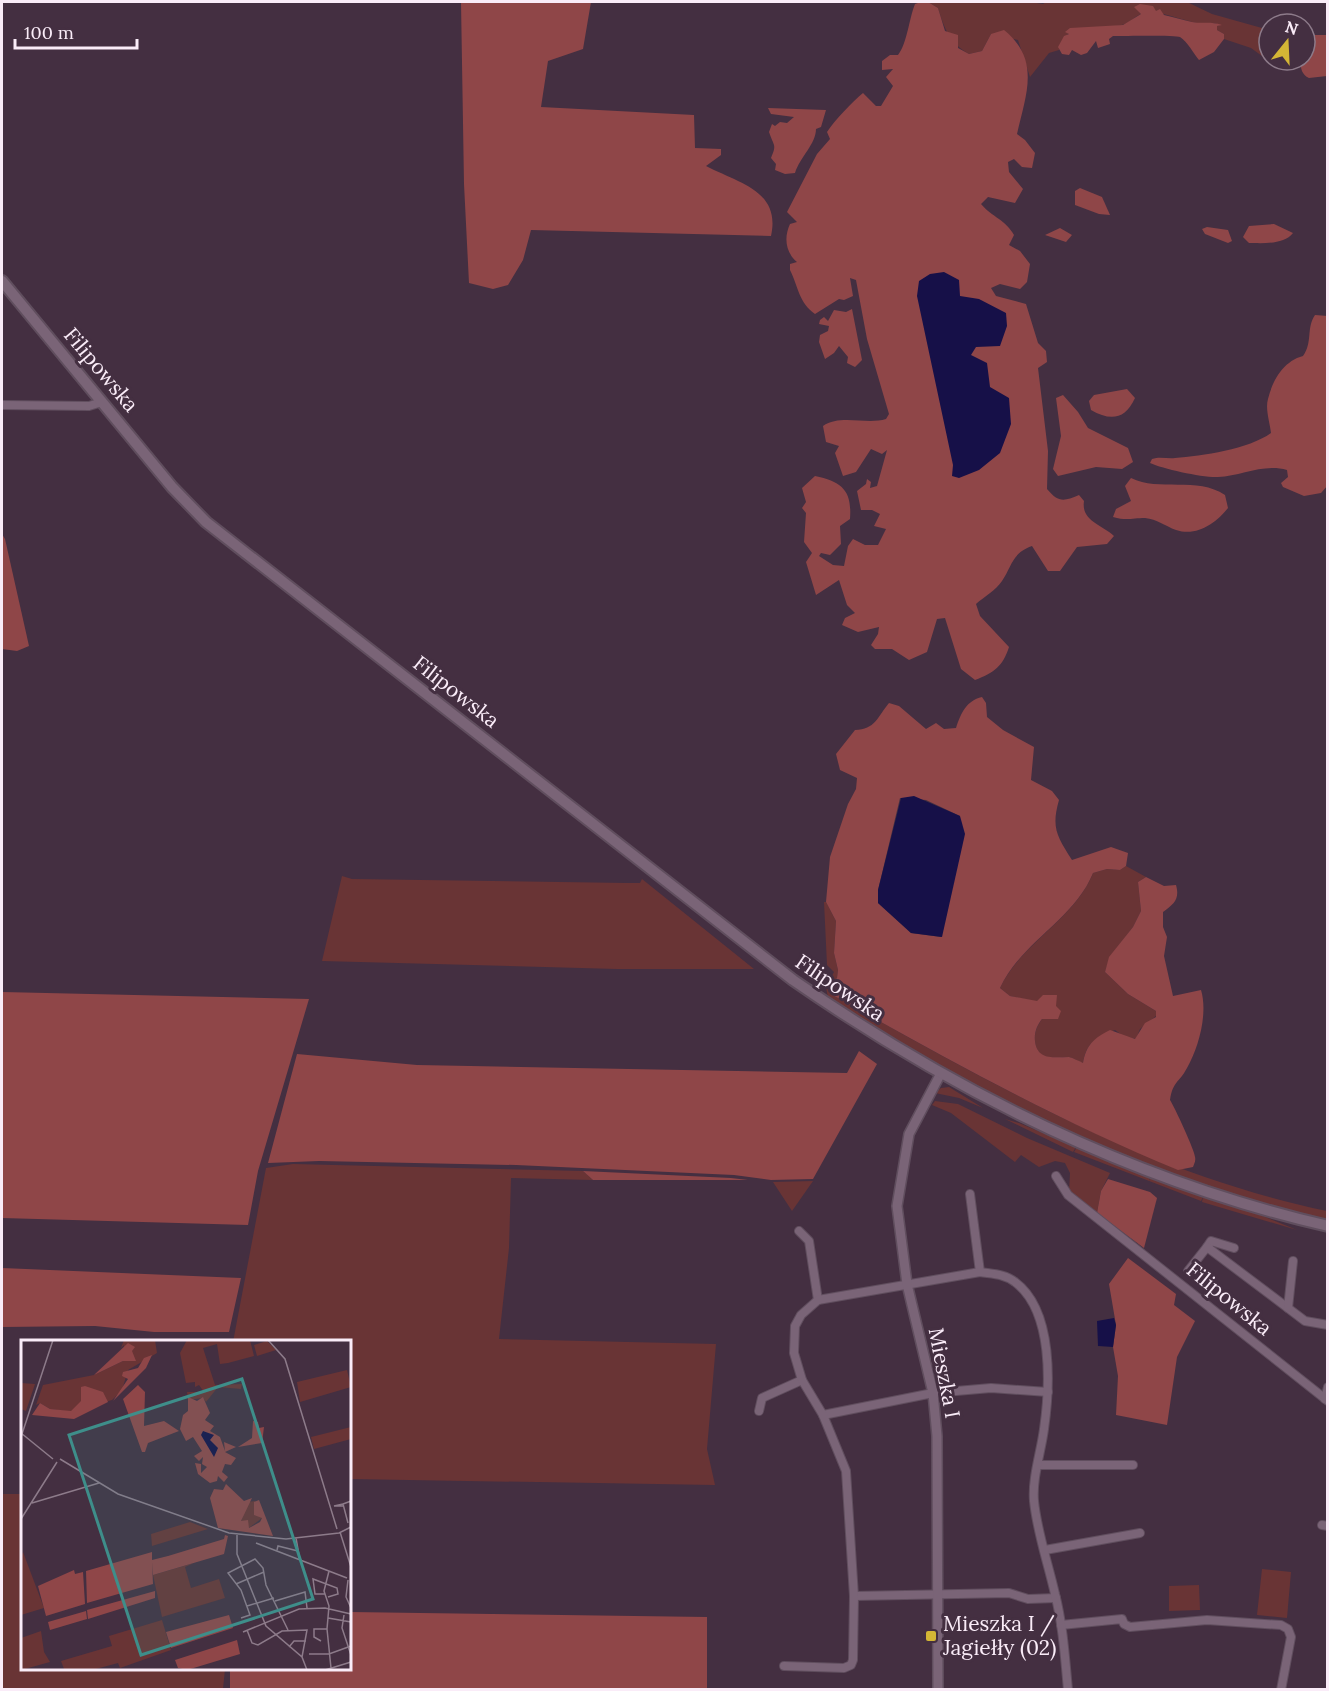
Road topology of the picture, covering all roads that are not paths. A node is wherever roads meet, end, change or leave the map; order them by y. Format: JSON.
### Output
{"nodes":[{"id":1,"x":2,"y":281,"type":"edge"},
{"id":2,"x":102,"y":402,"type":"junction"},
{"id":3,"x":2,"y":405,"type":"edge"},
{"id":4,"x":940,"y":1074,"type":"junction"},
{"id":5,"x":1056,"y":1176,"type":"dead end"},
{"id":6,"x":970,"y":1194,"type":"dead end"},
{"id":7,"x":1328,"y":1226,"type":"edge"},
{"id":8,"x":799,"y":1230,"type":"dead end"},
{"id":9,"x":1207,"y":1247,"type":"junction"},
{"id":10,"x":1234,"y":1248,"type":"dead end"},
{"id":11,"x":1293,"y":1261,"type":"dead end"},
{"id":12,"x":1188,"y":1271,"type":"dead end"},
{"id":13,"x":980,"y":1272,"type":"junction"},
{"id":14,"x":907,"y":1284,"type":"junction"},
{"id":15,"x":818,"y":1300,"type":"junction"},
{"id":16,"x":1288,"y":1308,"type":"junction"},
{"id":17,"x":1328,"y":1325,"type":"edge"},
{"id":18,"x":802,"y":1380,"type":"junction"},
{"id":19,"x":1328,"y":1387,"type":"edge"},
{"id":20,"x":1048,"y":1392,"type":"junction"},
{"id":21,"x":933,"y":1393,"type":"junction"},
{"id":22,"x":1326,"y":1400,"type":"edge"},
{"id":23,"x":759,"y":1411,"type":"dead end"},
{"id":24,"x":823,"y":1415,"type":"junction"},
{"id":25,"x":1038,"y":1465,"type":"junction"},
{"id":26,"x":1133,"y":1466,"type":"dead end"},
{"id":27,"x":1140,"y":1533,"type":"dead end"},
{"id":28,"x":1045,"y":1550,"type":"junction"},
{"id":29,"x":938,"y":1594,"type":"junction"},
{"id":30,"x":854,"y":1596,"type":"junction"},
{"id":31,"x":1056,"y":1598,"type":"junction"},
{"id":32,"x":1061,"y":1625,"type":"junction"},
{"id":33,"x":784,"y":1666,"type":"dead end"},
{"id":34,"x":938,"y":1689,"type":"edge"},
{"id":35,"x":1068,"y":1689,"type":"edge"},
{"id":36,"x":1281,"y":1689,"type":"edge"}],
"edges":[{"from":1,"to":2,"type":"main road","name":"Filipowska"},
{"from":2,"to":3,"type":"street"},
{"from":2,"to":4,"type":"main road","name":"Filipowska"},
{"from":4,"to":7,"type":"main road","name":"Filipowska"},
{"from":4,"to":14,"type":"street","name":"Mieszka I"},
{"from":5,"to":22,"type":"street","name":"Filipowska"},
{"from":6,"to":13,"type":"street"},
{"from":8,"to":15,"type":"street"},
{"from":9,"to":10,"type":"street"},
{"from":9,"to":12,"type":"street"},
{"from":9,"to":16,"type":"street"},
{"from":11,"to":16,"type":"street"},
{"from":13,"to":14,"type":"street"},
{"from":13,"to":20,"type":"street"},
{"from":14,"to":15,"type":"street"},
{"from":14,"to":21,"type":"street","name":"Mieszka I"},
{"from":15,"to":18,"type":"street"},
{"from":16,"to":17,"type":"street"},
{"from":18,"to":23,"type":"street"},
{"from":18,"to":24,"type":"street"},
{"from":19,"to":22,"type":"street"},
{"from":20,"to":21,"type":"street"},
{"from":20,"to":25,"type":"street"},
{"from":21,"to":24,"type":"street"},
{"from":21,"to":29,"type":"street","name":"Mieszka I"},
{"from":24,"to":30,"type":"street"},
{"from":25,"to":26,"type":"street"},
{"from":25,"to":28,"type":"street"},
{"from":27,"to":28,"type":"street"},
{"from":28,"to":31,"type":"street"},
{"from":29,"to":30,"type":"street"},
{"from":29,"to":31,"type":"street"},
{"from":29,"to":34,"type":"street","name":"Mieszka I"},
{"from":30,"to":33,"type":"street"},
{"from":31,"to":32,"type":"street"},
{"from":32,"to":35,"type":"street"},
{"from":32,"to":36,"type":"street"}]}
